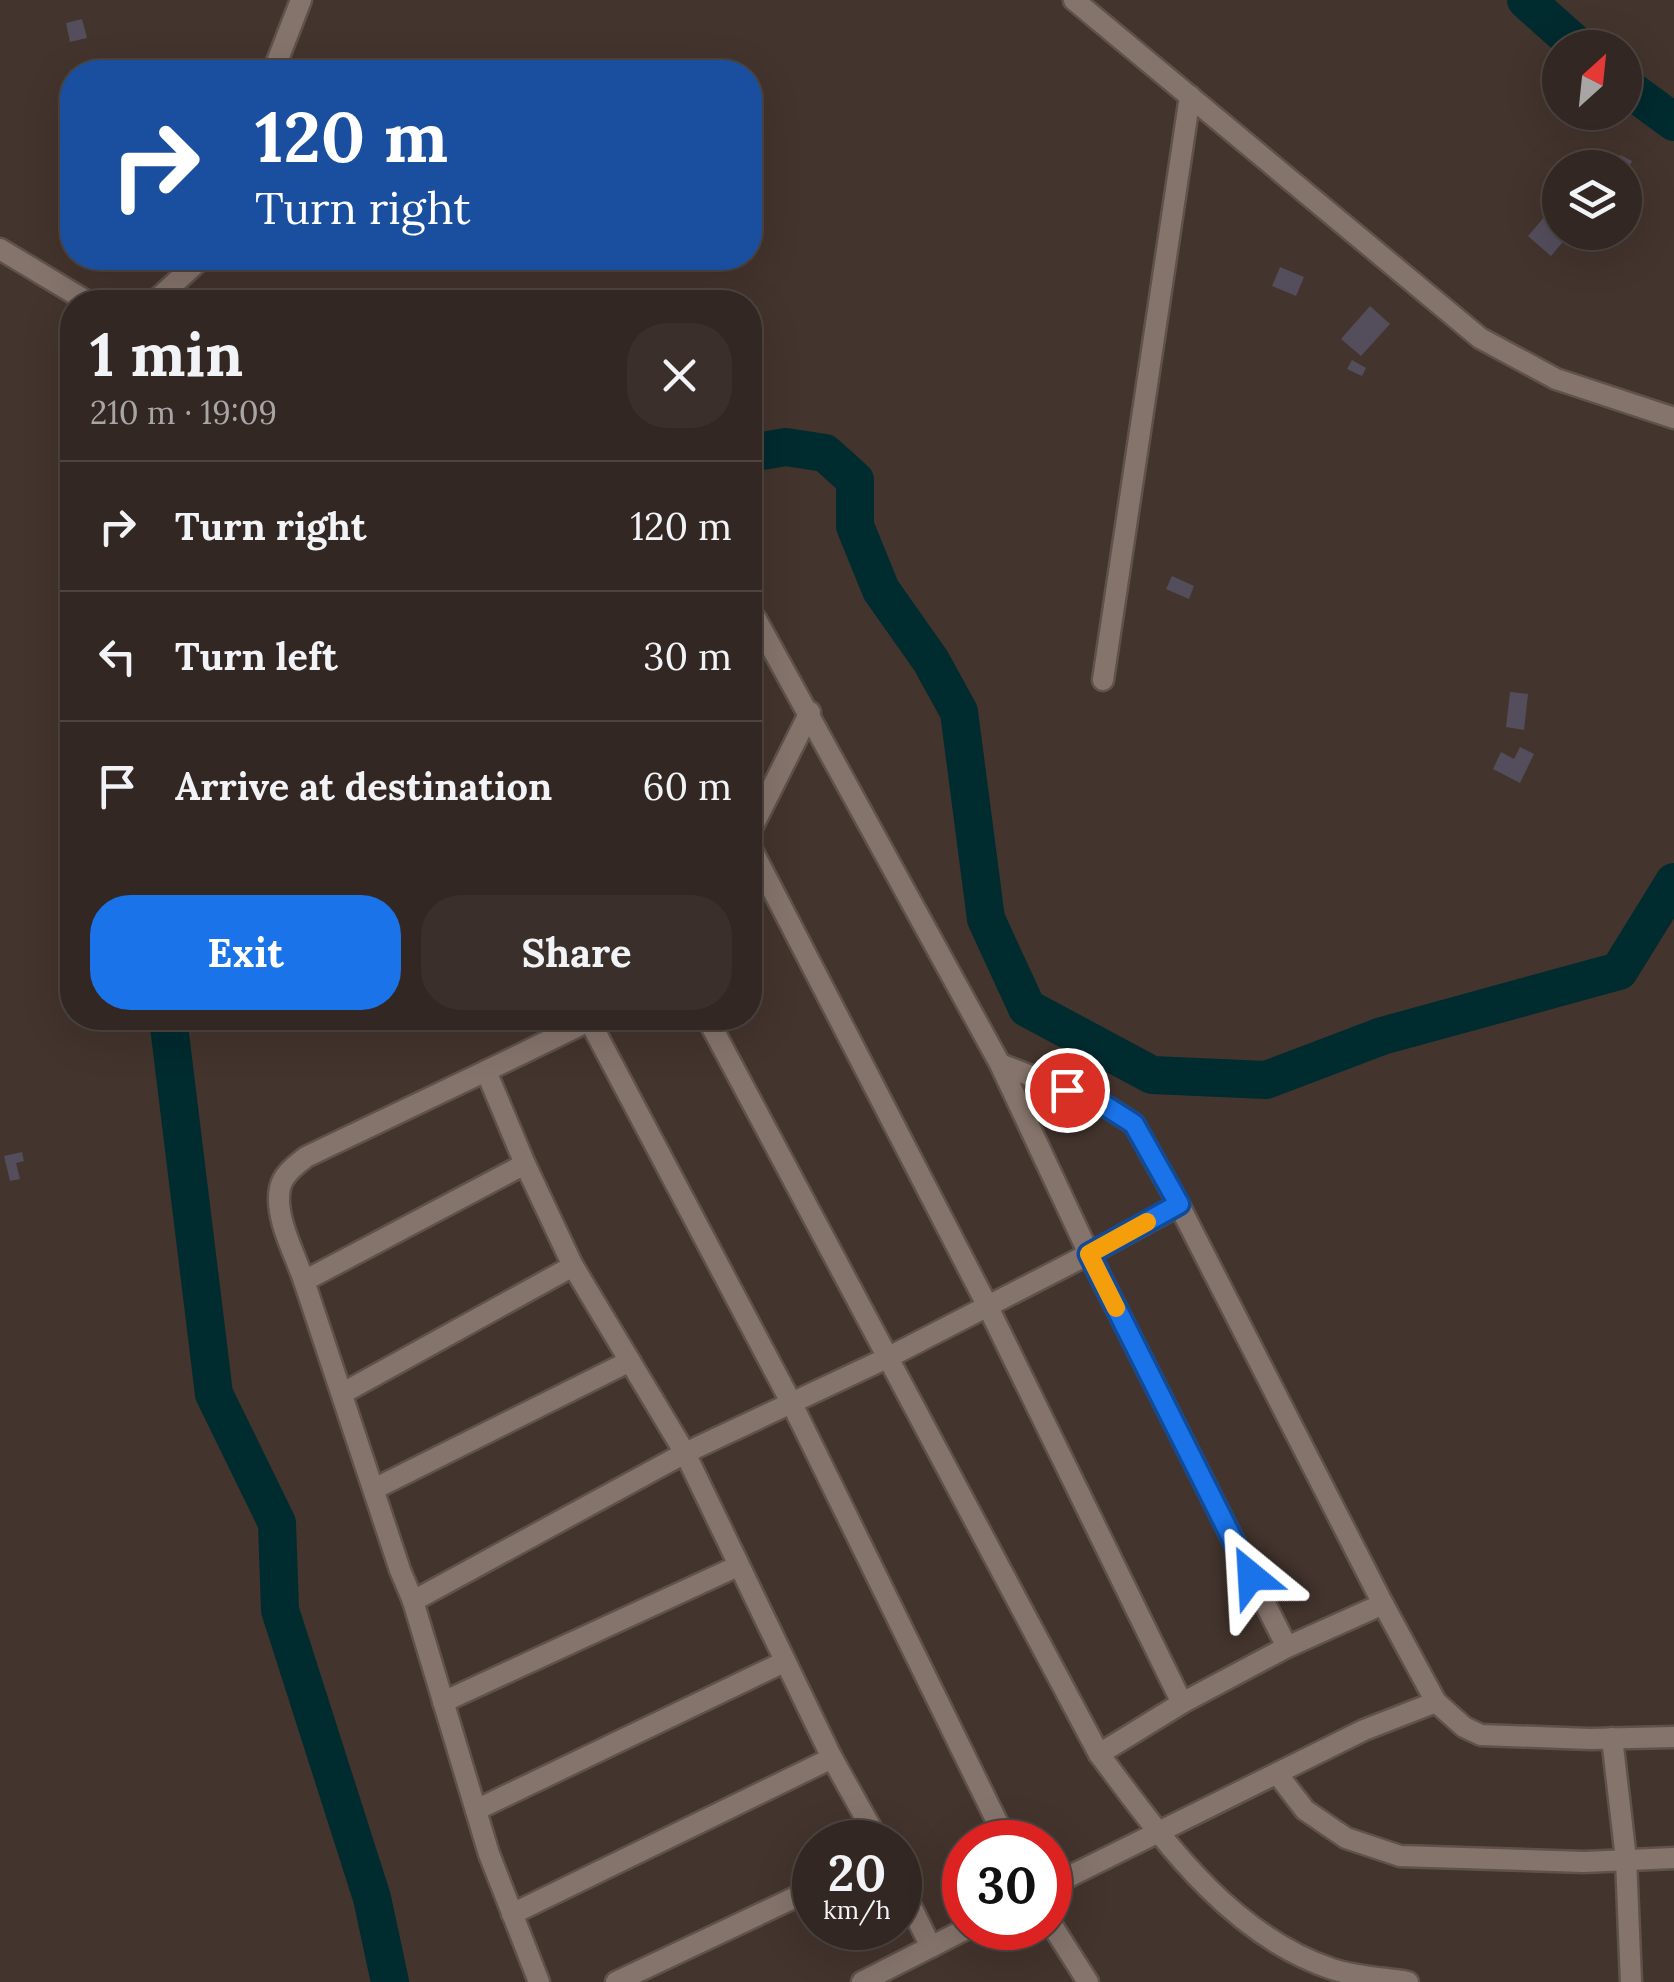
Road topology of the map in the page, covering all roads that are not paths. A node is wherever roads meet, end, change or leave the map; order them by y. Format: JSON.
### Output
{"nodes":[{"id":1,"x":300,"y":0,"type":"edge"},
{"id":2,"x":1074,"y":0,"type":"edge"},
{"id":3,"x":277,"y":60,"type":"edge"},
{"id":4,"x":1190,"y":96,"type":"junction"},
{"id":5,"x":0,"y":249,"type":"edge"},
{"id":6,"x":189,"y":270,"type":"edge"},
{"id":7,"x":68,"y":290,"type":"edge"},
{"id":8,"x":167,"y":290,"type":"edge"},
{"id":9,"x":1674,"y":418,"type":"edge"},
{"id":10,"x":762,"y":629,"type":"edge"},
{"id":11,"x":1103,"y":680,"type":"dead end"},
{"id":12,"x":810,"y":712,"type":"junction"},
{"id":13,"x":762,"y":808,"type":"edge"},
{"id":14,"x":762,"y":869,"type":"edge"},
{"id":15,"x":568,"y":1030,"type":"edge"},
{"id":16,"x":596,"y":1030,"type":"edge"},
{"id":17,"x":713,"y":1030,"type":"edge"},
{"id":18,"x":1000,"y":1064,"type":"junction"},
{"id":19,"x":486,"y":1070,"type":"junction"},
{"id":20,"x":525,"y":1164,"type":"junction"},
{"id":21,"x":1179,"y":1204,"type":"junction"},
{"id":22,"x":1089,"y":1254,"type":"junction"},
{"id":23,"x":572,"y":1266,"type":"junction"},
{"id":24,"x":304,"y":1282,"type":"junction"},
{"id":25,"x":987,"y":1304,"type":"junction"},
{"id":26,"x":887,"y":1358,"type":"junction"},
{"id":27,"x":630,"y":1362,"type":"junction"},
{"id":28,"x":343,"y":1393,"type":"junction"},
{"id":29,"x":792,"y":1404,"type":"junction"},
{"id":30,"x":685,"y":1453,"type":"junction"},
{"id":31,"x":374,"y":1489,"type":"junction"},
{"id":32,"x":738,"y":1566,"type":"junction"},
{"id":33,"x":413,"y":1601,"type":"junction"},
{"id":34,"x":1383,"y":1604,"type":"junction"},
{"id":35,"x":1287,"y":1647,"type":"junction"},
{"id":36,"x":784,"y":1662,"type":"junction"},
{"id":37,"x":443,"y":1702,"type":"junction"},
{"id":38,"x":1436,"y":1702,"type":"junction"},
{"id":39,"x":1182,"y":1703,"type":"junction"},
{"id":40,"x":1674,"y":1737,"type":"edge"},
{"id":41,"x":1612,"y":1738,"type":"junction"},
{"id":42,"x":1099,"y":1754,"type":"junction"},
{"id":43,"x":832,"y":1758,"type":"junction"},
{"id":44,"x":1278,"y":1775,"type":"junction"},
{"id":45,"x":476,"y":1810,"type":"junction"},
{"id":46,"x":867,"y":1820,"type":"edge"},
{"id":47,"x":996,"y":1820,"type":"edge"},
{"id":48,"x":1159,"y":1834,"type":"junction"},
{"id":49,"x":1674,"y":1858,"type":"edge"},
{"id":50,"x":1626,"y":1859,"type":"junction"},
{"id":51,"x":1072,"y":1876,"type":"edge"},
{"id":52,"x":792,"y":1899,"type":"edge"},
{"id":53,"x":512,"y":1914,"type":"junction"},
{"id":54,"x":922,"y":1929,"type":"edge"},
{"id":55,"x":942,"y":1941,"type":"edge"},
{"id":56,"x":931,"y":1947,"type":"junction"},
{"id":57,"x":1068,"y":1950,"type":"edge"},
{"id":58,"x":539,"y":1982,"type":"edge"},
{"id":59,"x":616,"y":1982,"type":"edge"},
{"id":60,"x":862,"y":1982,"type":"edge"},
{"id":61,"x":1088,"y":1982,"type":"edge"},
{"id":62,"x":1408,"y":1982,"type":"edge"},
{"id":63,"x":1631,"y":1982,"type":"edge"}],
"edges":[{"from":1,"to":3,"type":"street"},
{"from":2,"to":4,"type":"street"},
{"from":4,"to":9,"type":"street"},
{"from":4,"to":11,"type":"street"},
{"from":5,"to":7,"type":"street"},
{"from":6,"to":8,"type":"street"},
{"from":10,"to":12,"type":"street"},
{"from":12,"to":13,"type":"street"},
{"from":12,"to":18,"type":"street"},
{"from":14,"to":25,"type":"street"},
{"from":15,"to":19,"type":"street"},
{"from":16,"to":29,"type":"street"},
{"from":17,"to":26,"type":"street"},
{"from":18,"to":21,"type":"street"},
{"from":18,"to":22,"type":"street"},
{"from":19,"to":20,"type":"street"},
{"from":19,"to":24,"type":"street"},
{"from":20,"to":23,"type":"street"},
{"from":20,"to":24,"type":"street"},
{"from":21,"to":22,"type":"street"},
{"from":21,"to":34,"type":"street"},
{"from":22,"to":25,"type":"street"},
{"from":22,"to":35,"type":"street"},
{"from":23,"to":27,"type":"street"},
{"from":23,"to":28,"type":"street"},
{"from":24,"to":28,"type":"street"},
{"from":25,"to":26,"type":"street"},
{"from":25,"to":39,"type":"street"},
{"from":26,"to":29,"type":"street"},
{"from":26,"to":42,"type":"street"},
{"from":27,"to":30,"type":"street"},
{"from":27,"to":31,"type":"street"},
{"from":28,"to":31,"type":"street"},
{"from":29,"to":30,"type":"street"},
{"from":29,"to":47,"type":"street"},
{"from":30,"to":32,"type":"street"},
{"from":30,"to":33,"type":"street"},
{"from":31,"to":33,"type":"street"},
{"from":32,"to":36,"type":"street"},
{"from":32,"to":37,"type":"street"},
{"from":33,"to":37,"type":"street"},
{"from":34,"to":35,"type":"street"},
{"from":34,"to":38,"type":"street"},
{"from":35,"to":39,"type":"street"},
{"from":36,"to":43,"type":"street"},
{"from":36,"to":45,"type":"street"},
{"from":37,"to":45,"type":"street"},
{"from":38,"to":41,"type":"street"},
{"from":38,"to":44,"type":"street"},
{"from":39,"to":42,"type":"street"},
{"from":40,"to":41,"type":"street"},
{"from":41,"to":50,"type":"street"},
{"from":42,"to":48,"type":"street"},
{"from":43,"to":46,"type":"street"},
{"from":43,"to":53,"type":"street"},
{"from":44,"to":48,"type":"street"},
{"from":44,"to":50,"type":"street"},
{"from":45,"to":53,"type":"street"},
{"from":48,"to":51,"type":"street"},
{"from":48,"to":62,"type":"street"},
{"from":49,"to":50,"type":"street"},
{"from":50,"to":63,"type":"street"},
{"from":52,"to":59,"type":"street"},
{"from":53,"to":58,"type":"street"},
{"from":54,"to":56,"type":"street"},
{"from":55,"to":56,"type":"street"},
{"from":56,"to":60,"type":"street"},
{"from":57,"to":61,"type":"street"}]}
